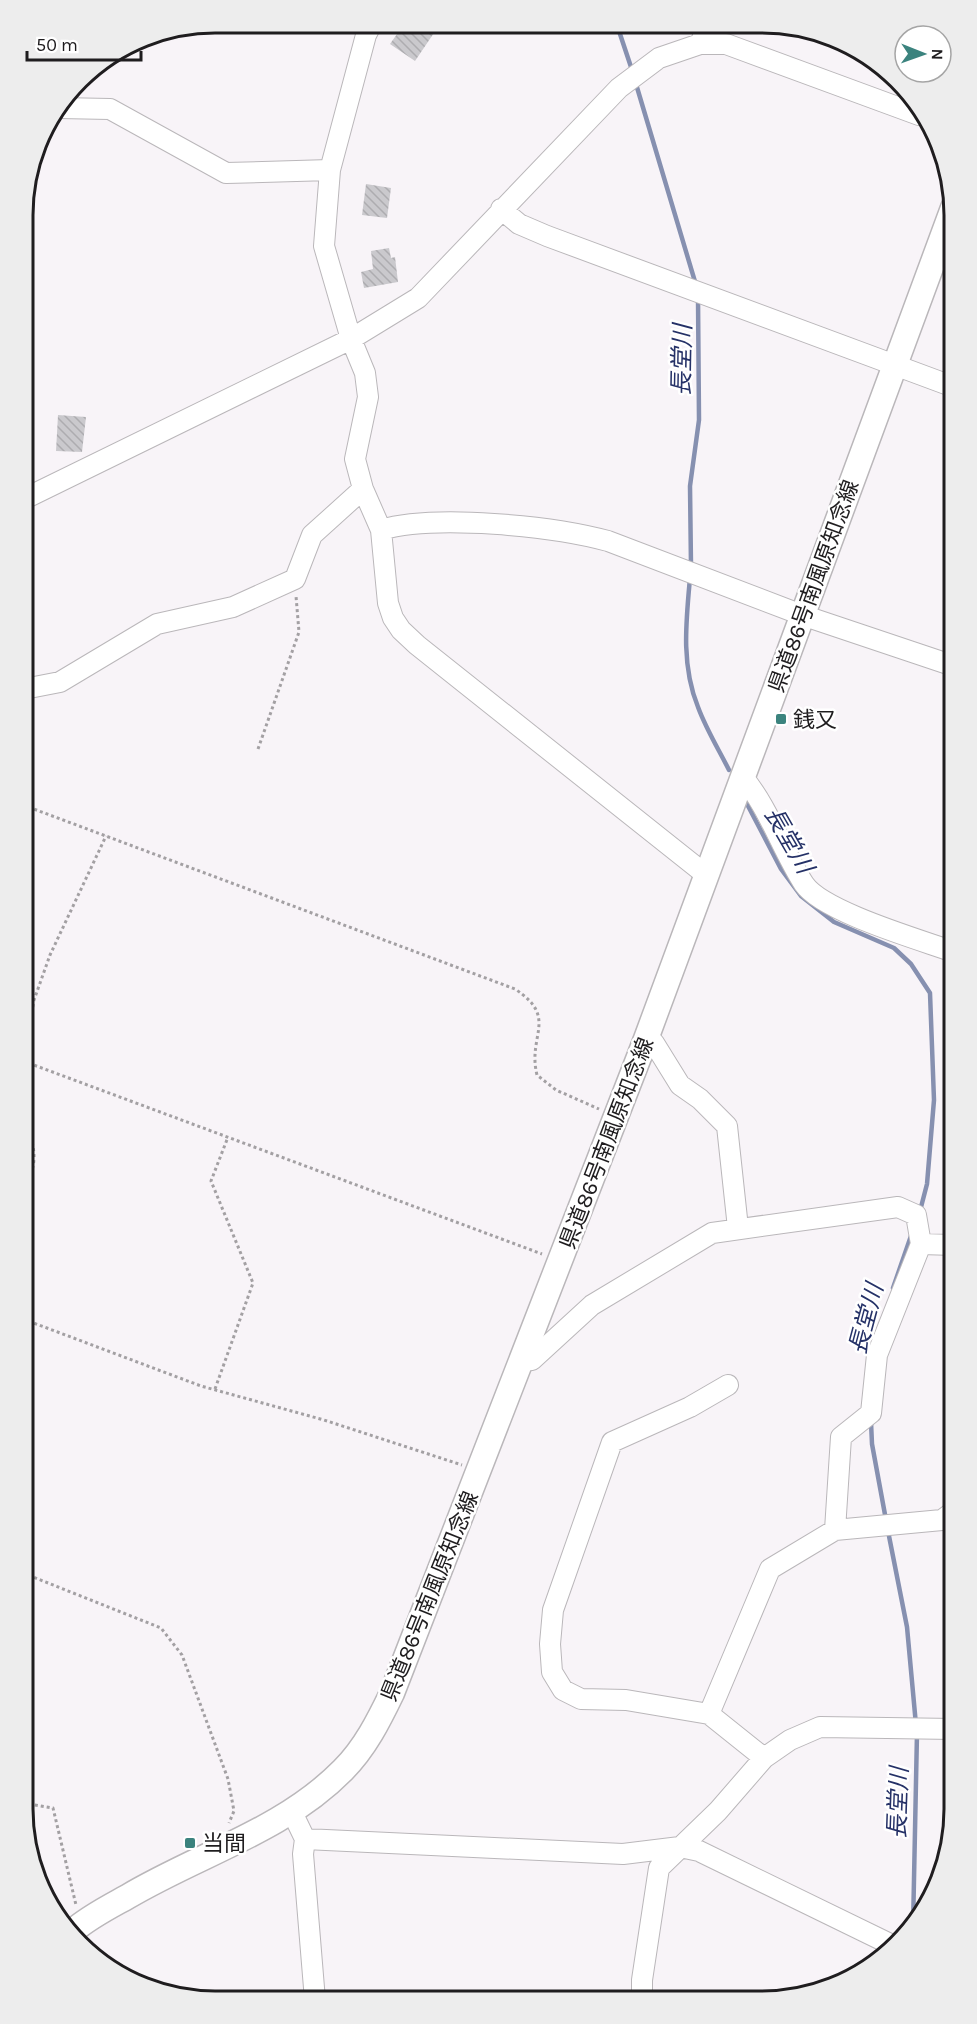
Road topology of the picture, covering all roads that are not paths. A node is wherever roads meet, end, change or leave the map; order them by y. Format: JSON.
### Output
{"nodes":[{"id":1,"x":367,"y":33,"type":"edge"},
{"id":2,"x":703,"y":35,"type":"edge"},
{"id":3,"x":68,"y":108,"type":"edge"},
{"id":4,"x":912,"y":112,"type":"edge"},
{"id":5,"x":330,"y":170,"type":"junction"},
{"id":6,"x":501,"y":209,"type":"junction"},
{"id":7,"x":944,"y":233,"type":"edge"},
{"id":8,"x":351,"y":339,"type":"junction"},
{"id":9,"x":895,"y":366,"type":"junction"},
{"id":10,"x":944,"y":383,"type":"edge"},
{"id":11,"x":363,"y":489,"type":"junction"},
{"id":12,"x":33,"y":496,"type":"edge"},
{"id":13,"x":381,"y":530,"type":"junction"},
{"id":14,"x":802,"y":615,"type":"junction"},
{"id":15,"x":944,"y":663,"type":"edge"},
{"id":16,"x":33,"y":687,"type":"edge"},
{"id":17,"x":742,"y":776,"type":"junction"},
{"id":18,"x":705,"y":874,"type":"junction"},
{"id":19,"x":944,"y":948,"type":"edge"},
{"id":20,"x":646,"y":1039,"type":"junction"},
{"id":21,"x":738,"y":1228,"type":"junction"},
{"id":22,"x":921,"y":1244,"type":"junction"},
{"id":23,"x":944,"y":1245,"type":"edge"},
{"id":24,"x":520,"y":1361,"type":"junction"},
{"id":25,"x":728,"y":1385,"type":"dead end"},
{"id":26,"x":944,"y":1518,"type":"edge"},
{"id":27,"x":835,"y":1530,"type":"junction"},
{"id":28,"x":709,"y":1714,"type":"junction"},
{"id":29,"x":944,"y":1729,"type":"edge"},
{"id":30,"x":764,"y":1758,"type":"junction"},
{"id":31,"x":292,"y":1812,"type":"junction"},
{"id":32,"x":304,"y":1839,"type":"junction"},
{"id":33,"x":680,"y":1847,"type":"junction"},
{"id":34,"x":77,"y":1927,"type":"edge"},
{"id":35,"x":886,"y":1942,"type":"edge"},
{"id":36,"x":314,"y":1991,"type":"edge"},
{"id":37,"x":642,"y":1991,"type":"edge"}],
"edges":[{"from":1,"to":5,"type":"street"},
{"from":2,"to":4,"type":"street"},
{"from":2,"to":6,"type":"street"},
{"from":3,"to":5,"type":"street"},
{"from":5,"to":8,"type":"street"},
{"from":6,"to":8,"type":"street"},
{"from":6,"to":9,"type":"street"},
{"from":7,"to":9,"type":"main road","name":"県道86号南風原知念線"},
{"from":8,"to":11,"type":"street"},
{"from":8,"to":12,"type":"street"},
{"from":9,"to":10,"type":"street"},
{"from":9,"to":14,"type":"main road","name":"県道86号南風原知念線"},
{"from":11,"to":13,"type":"street"},
{"from":11,"to":16,"type":"street"},
{"from":13,"to":14,"type":"street"},
{"from":13,"to":18,"type":"street"},
{"from":14,"to":15,"type":"street"},
{"from":14,"to":17,"type":"main road","name":"県道86号南風原知念線"},
{"from":17,"to":18,"type":"main road","name":"県道86号南風原知念線"},
{"from":17,"to":19,"type":"street"},
{"from":18,"to":20,"type":"main road","name":"県道86号南風原知念線"},
{"from":20,"to":21,"type":"street"},
{"from":20,"to":24,"type":"main road","name":"県道86号南風原知念線"},
{"from":21,"to":22,"type":"street"},
{"from":21,"to":24,"type":"street"},
{"from":22,"to":23,"type":"street"},
{"from":22,"to":27,"type":"street"},
{"from":24,"to":31,"type":"main road","name":"県道86号南風原知念線"},
{"from":25,"to":28,"type":"street"},
{"from":26,"to":27,"type":"street"},
{"from":27,"to":28,"type":"street"},
{"from":28,"to":30,"type":"street"},
{"from":29,"to":30,"type":"street"},
{"from":30,"to":33,"type":"street"},
{"from":31,"to":32,"type":"street"},
{"from":31,"to":34,"type":"main road","name":"県道86号南風原知念線"},
{"from":32,"to":33,"type":"street"},
{"from":32,"to":36,"type":"street"},
{"from":33,"to":35,"type":"street"},
{"from":33,"to":37,"type":"street"}]}
